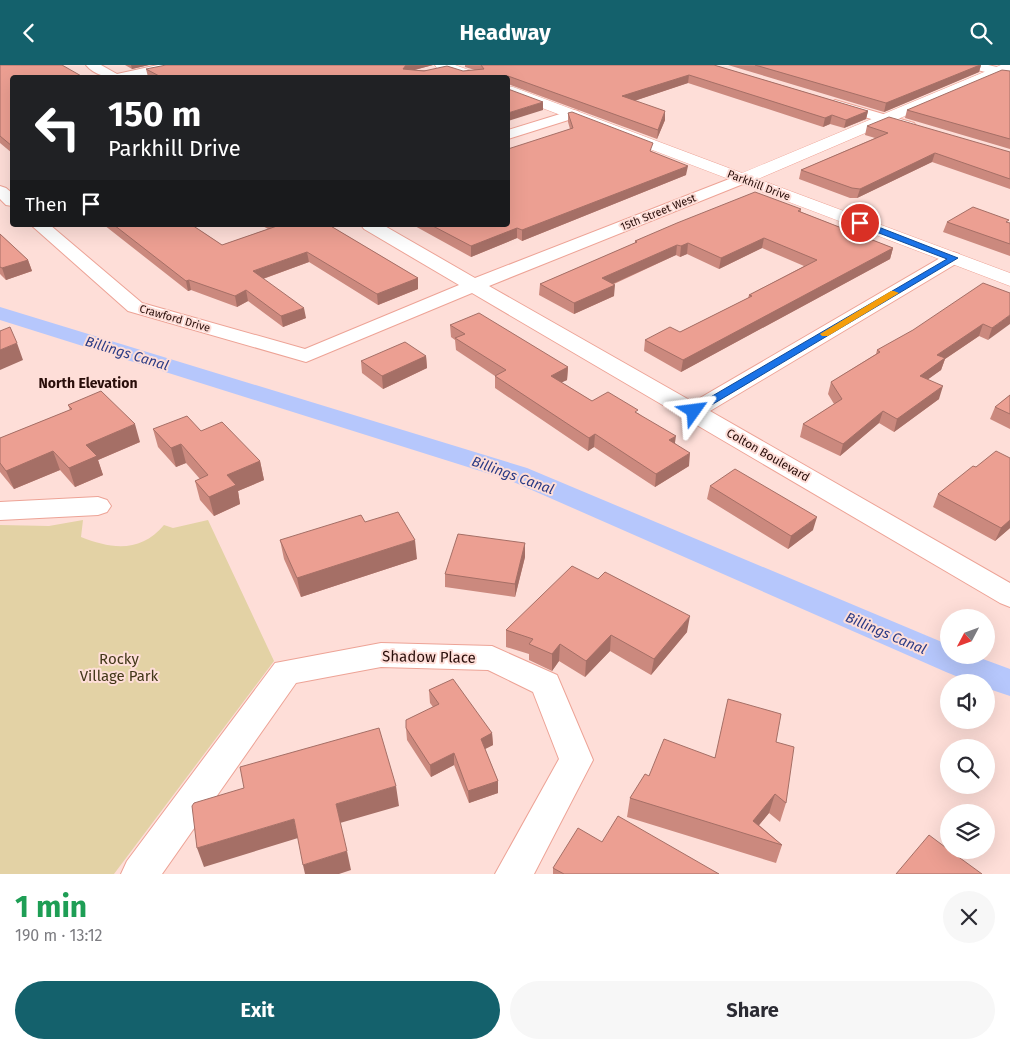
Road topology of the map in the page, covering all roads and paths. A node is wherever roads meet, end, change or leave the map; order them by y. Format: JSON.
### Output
{"nodes":[{"id":1,"x":92,"y":65,"type":"edge"},
{"id":2,"x":176,"y":65,"type":"edge"},
{"id":3,"x":973,"y":65,"type":"edge"},
{"id":4,"x":445,"y":68,"type":"edge"},
{"id":5,"x":1006,"y":70,"type":"edge"},
{"id":6,"x":110,"y":75,"type":"edge"},
{"id":7,"x":128,"y":75,"type":"edge"},
{"id":8,"x":468,"y":75,"type":"edge"},
{"id":9,"x":510,"y":91,"type":"edge"},
{"id":10,"x":820,"y":99,"type":"edge"},
{"id":11,"x":573,"y":114,"type":"junction"},
{"id":12,"x":886,"y":119,"type":"junction"},
{"id":13,"x":924,"y":131,"type":"edge"},
{"id":14,"x":510,"y":134,"type":"edge"},
{"id":15,"x":742,"y":179,"type":"junction"},
{"id":16,"x":0,"y":191,"type":"edge"},
{"id":17,"x":10,"y":199,"type":"edge"},
{"id":18,"x":42,"y":227,"type":"edge"},
{"id":19,"x":373,"y":227,"type":"edge"},
{"id":20,"x":953,"y":258,"type":"junction"},
{"id":21,"x":1010,"y":280,"type":"edge"},
{"id":22,"x":474,"y":285,"type":"junction"},
{"id":23,"x":306,"y":356,"type":"joint"},
{"id":24,"x":694,"y":411,"type":"junction"},
{"id":25,"x":98,"y":506,"type":"dead end"},
{"id":26,"x":0,"y":511,"type":"edge"},
{"id":27,"x":1010,"y":595,"type":"edge"},
{"id":28,"x":140,"y":874,"type":"edge"},
{"id":29,"x":514,"y":874,"type":"edge"}],
"edges":[{"from":1,"to":6,"type":"street"},
{"from":2,"to":7,"type":"street"},
{"from":3,"to":5,"type":"street"},
{"from":4,"to":8,"type":"street"},
{"from":5,"to":12,"type":"street","name":"15th Street West"},
{"from":9,"to":11,"type":"street","name":"Parkhill Drive"},
{"from":10,"to":12,"type":"street"},
{"from":11,"to":14,"type":"street"},
{"from":11,"to":15,"type":"street","name":"Parkhill Drive"},
{"from":12,"to":13,"type":"street"},
{"from":12,"to":15,"type":"street","name":"15th Street West"},
{"from":15,"to":20,"type":"street","name":"Parkhill Drive"},
{"from":15,"to":22,"type":"street","name":"15th Street West"},
{"from":16,"to":17,"type":"street"},
{"from":18,"to":23,"type":"street","name":"Crawford Drive"},
{"from":19,"to":22,"type":"street","name":"Colton Boulevard"},
{"from":20,"to":21,"type":"street","name":"Parkhill Drive"},
{"from":20,"to":24,"type":"street"},
{"from":22,"to":23,"type":"street","name":"15th Street West"},
{"from":22,"to":24,"type":"street","name":"Colton Boulevard"},
{"from":24,"to":27,"type":"street","name":"Colton Boulevard"},
{"from":25,"to":26,"type":"street"},
{"from":28,"to":29,"type":"street","name":"Shadow Place"}]}
